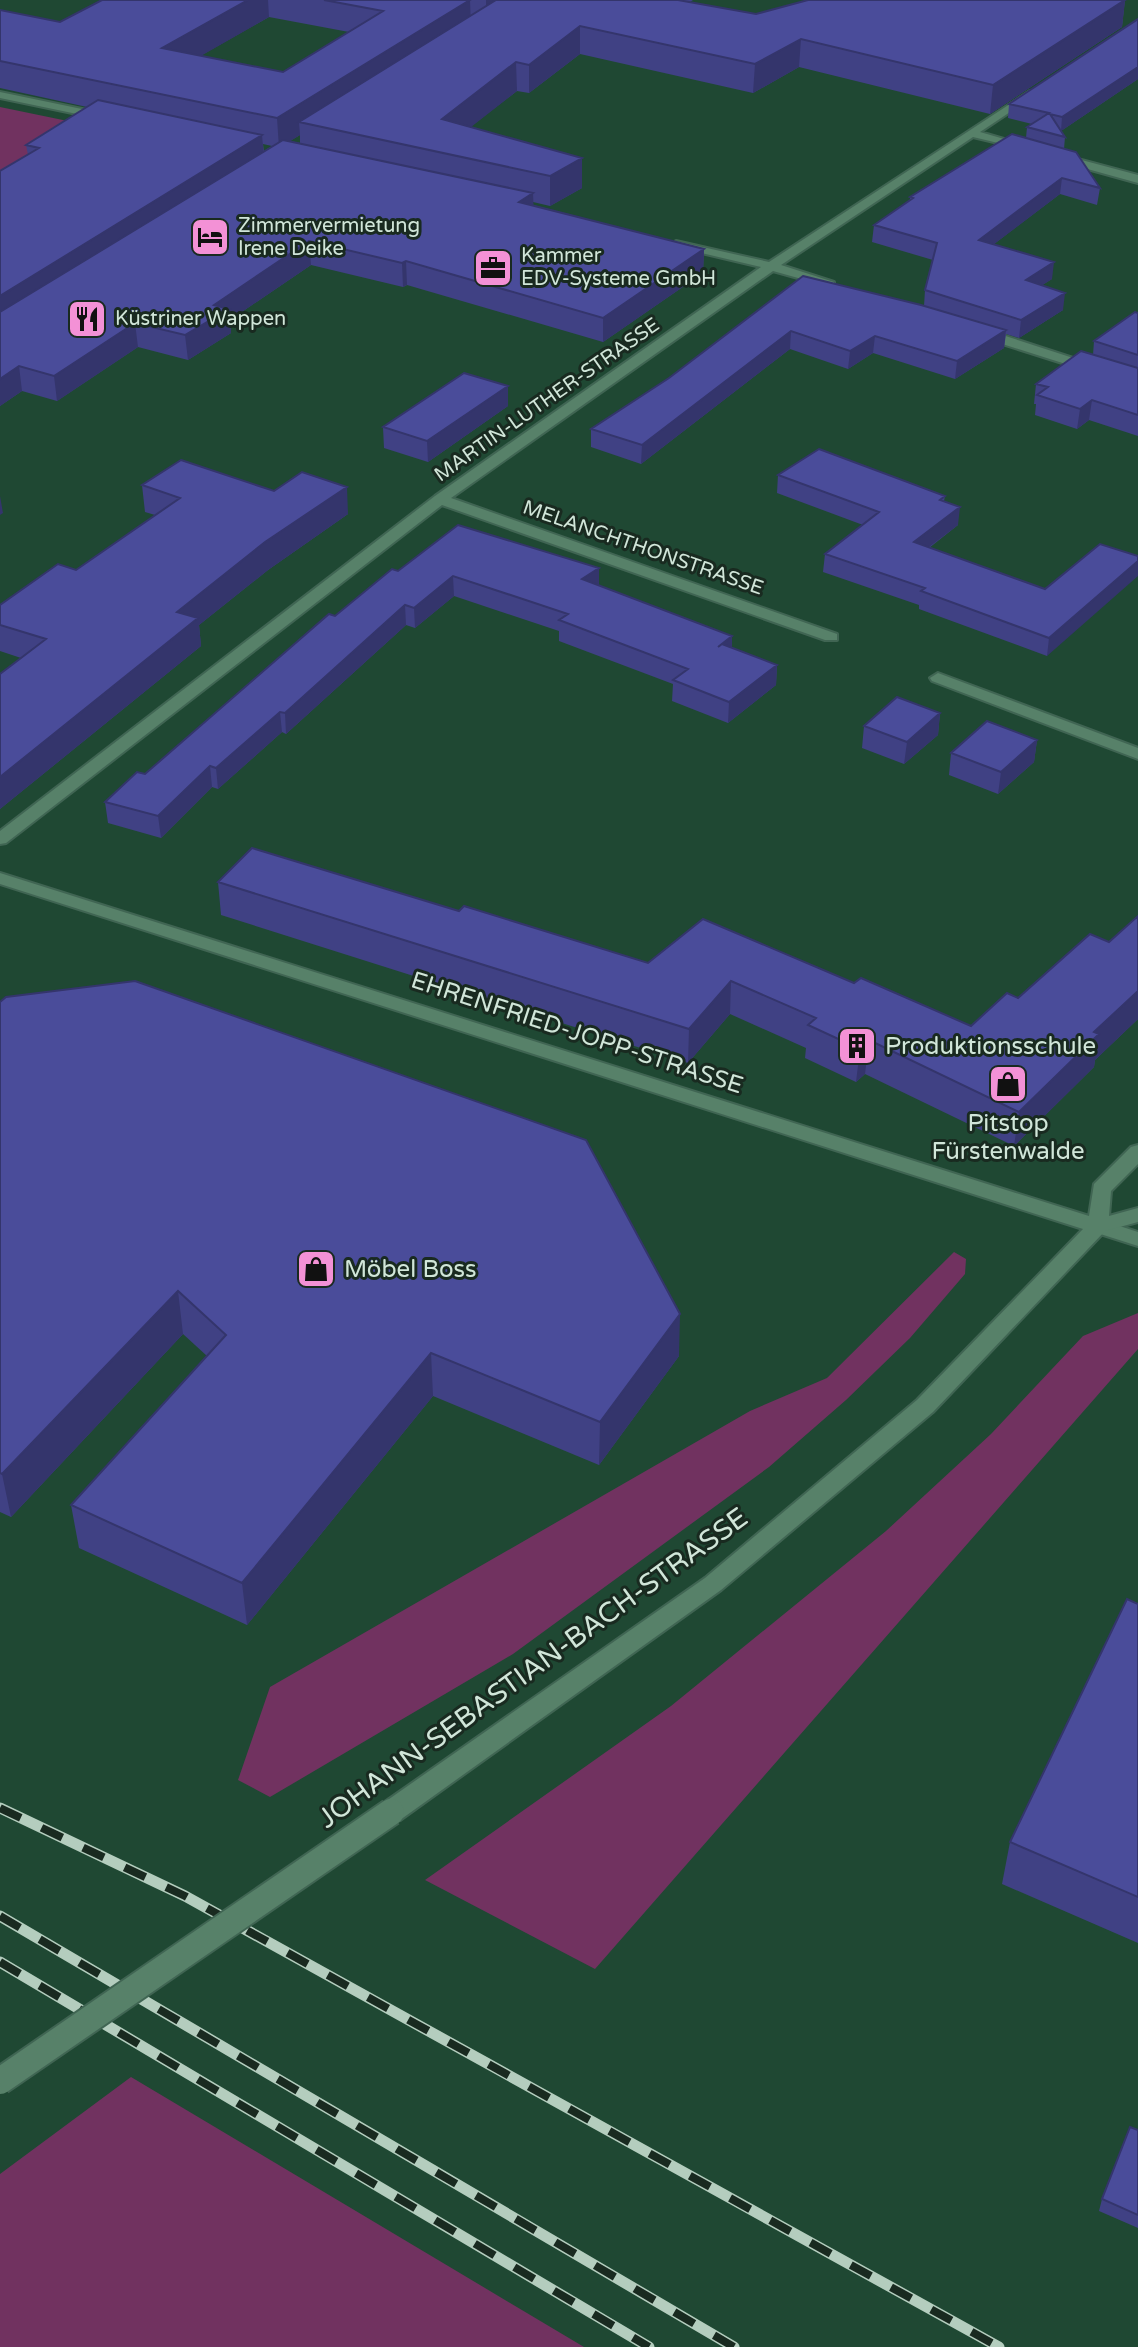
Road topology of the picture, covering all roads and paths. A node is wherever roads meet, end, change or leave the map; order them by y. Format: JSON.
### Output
{"nodes":[{"id":1,"x":1046,"y":84,"type":"edge"},
{"id":2,"x":0,"y":95,"type":"edge"},
{"id":3,"x":113,"y":118,"type":"edge"},
{"id":4,"x":970,"y":133,"type":"junction"},
{"id":5,"x":1138,"y":179,"type":"edge"},
{"id":6,"x":669,"y":242,"type":"edge"},
{"id":7,"x":771,"y":266,"type":"junction"},
{"id":8,"x":845,"y":290,"type":"edge"},
{"id":9,"x":963,"y":327,"type":"edge"},
{"id":10,"x":1138,"y":383,"type":"edge"},
{"id":11,"x":440,"y":499,"type":"junction"},
{"id":12,"x":831,"y":637,"type":"dead end"},
{"id":13,"x":938,"y":678,"type":"dead end"},
{"id":14,"x":1138,"y":754,"type":"edge"},
{"id":15,"x":0,"y":839,"type":"edge"},
{"id":16,"x":0,"y":878,"type":"edge"},
{"id":17,"x":1138,"y":1152,"type":"edge"},
{"id":18,"x":1138,"y":1215,"type":"edge"},
{"id":19,"x":1098,"y":1226,"type":"junction"},
{"id":20,"x":1138,"y":1239,"type":"edge"},
{"id":21,"x":0,"y":2081,"type":"edge"}],
"edges":[{"from":1,"to":4,"type":"street","name":"MARTIN-LUTHER-STRASSE"},
{"from":2,"to":3,"type":"street"},
{"from":4,"to":5,"type":"street"},
{"from":4,"to":7,"type":"street","name":"MARTIN-LUTHER-STRASSE"},
{"from":6,"to":7,"type":"street"},
{"from":7,"to":8,"type":"street"},
{"from":7,"to":11,"type":"street","name":"MARTIN-LUTHER-STRASSE"},
{"from":9,"to":10,"type":"street"},
{"from":11,"to":12,"type":"street","name":"MELANCHTHONSTRASSE"},
{"from":11,"to":15,"type":"street","name":"MARTIN-LUTHER-STRASSE"},
{"from":13,"to":14,"type":"street"},
{"from":16,"to":19,"type":"street","name":"EHRENFRIED-JOPP-STRASSE"},
{"from":17,"to":19,"type":"street"},
{"from":18,"to":19,"type":"street"},
{"from":19,"to":20,"type":"street","name":"EHRENFRIED-JOPP-STRASSE"},
{"from":19,"to":21,"type":"street","name":"JOHANN-SEBASTIAN-BACH-STRASSE","bridge":true}]}
